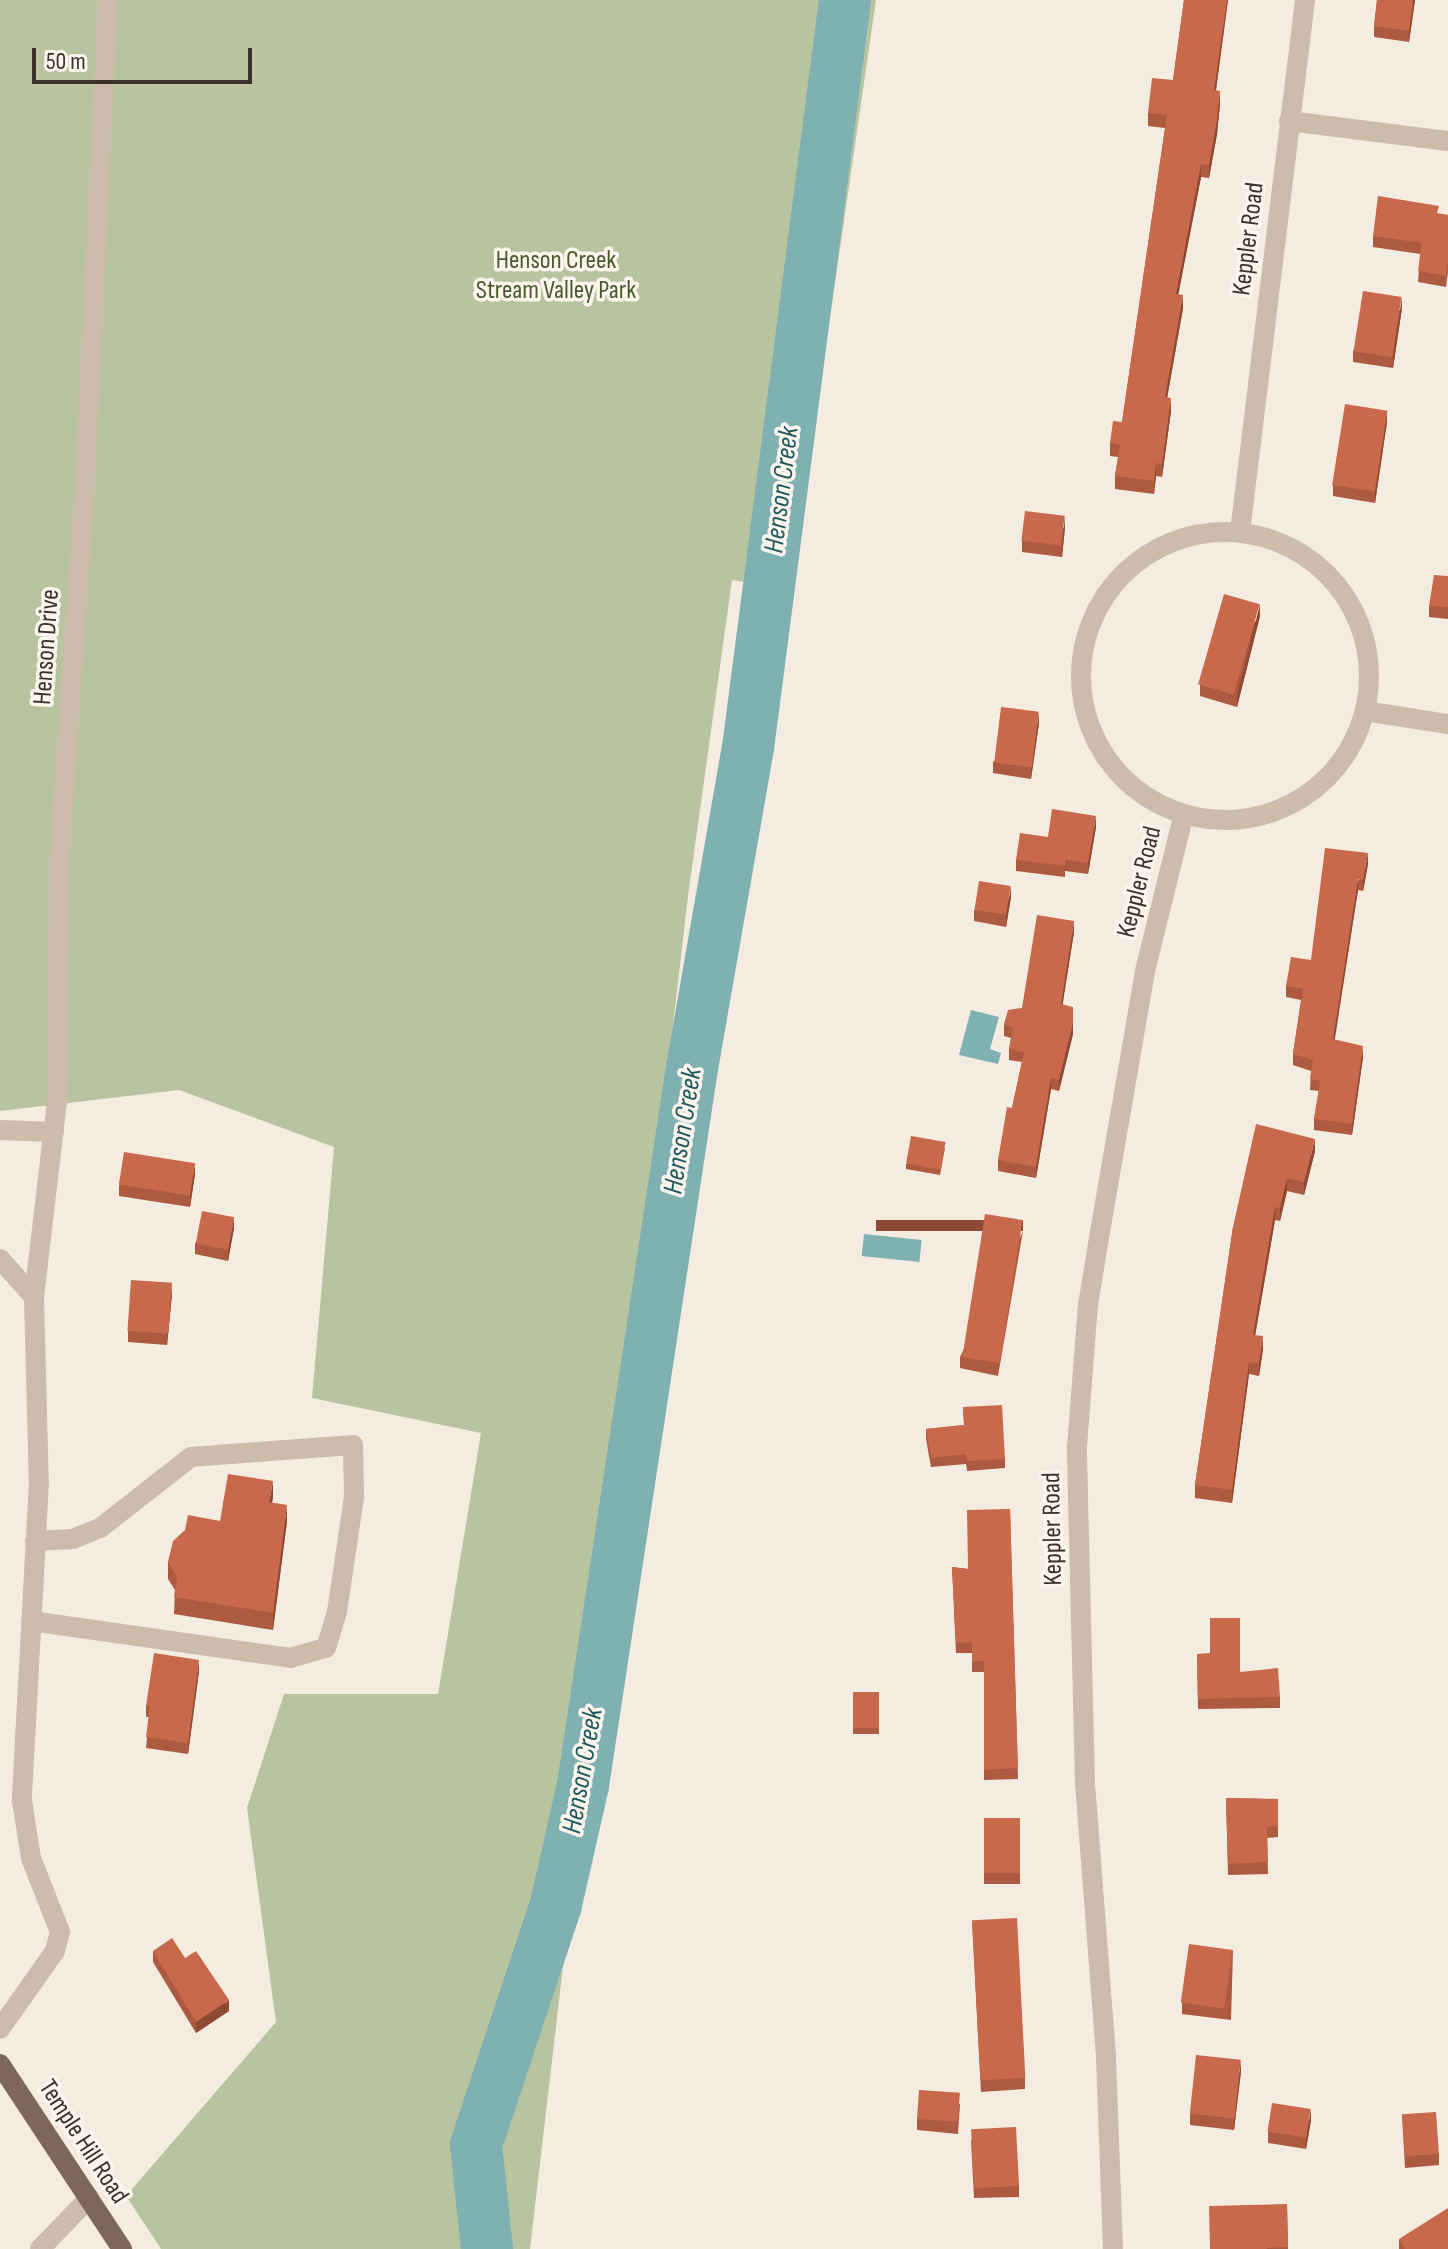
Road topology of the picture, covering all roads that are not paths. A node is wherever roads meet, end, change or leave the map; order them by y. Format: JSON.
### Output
{"nodes":[{"id":1,"x":108,"y":0,"type":"edge"},
{"id":2,"x":1305,"y":0,"type":"edge"},
{"id":3,"x":1289,"y":121,"type":"junction"},
{"id":4,"x":1448,"y":141,"type":"edge"},
{"id":5,"x":1240,"y":532,"type":"junction"},
{"id":6,"x":1365,"y":711,"type":"junction"},
{"id":7,"x":1448,"y":724,"type":"edge"},
{"id":8,"x":1183,"y":817,"type":"junction"},
{"id":9,"x":0,"y":1130,"type":"edge"},
{"id":10,"x":54,"y":1132,"type":"junction"},
{"id":11,"x":0,"y":1259,"type":"edge"},
{"id":12,"x":34,"y":1297,"type":"junction"},
{"id":13,"x":35,"y":1541,"type":"junction"},
{"id":14,"x":31,"y":1621,"type":"junction"},
{"id":15,"x":0,"y":2029,"type":"edge"},
{"id":16,"x":0,"y":2064,"type":"edge"},
{"id":17,"x":89,"y":2198,"type":"junction"},
{"id":18,"x":40,"y":2249,"type":"edge"},
{"id":19,"x":122,"y":2249,"type":"edge"},
{"id":20,"x":1113,"y":2249,"type":"edge"}],
"edges":[{"from":1,"to":10,"type":"street","name":"Henson Drive"},
{"from":2,"to":3,"type":"street","name":"Keppler Road"},
{"from":3,"to":4,"type":"street"},
{"from":3,"to":5,"type":"street","name":"Keppler Road"},
{"from":5,"to":6,"type":"street","name":"Keppler Road"},
{"from":5,"to":8,"type":"street","name":"Keppler Road"},
{"from":6,"to":7,"type":"street"},
{"from":6,"to":8,"type":"street","name":"Keppler Road"},
{"from":8,"to":20,"type":"street","name":"Keppler Road"},
{"from":9,"to":10,"type":"street"},
{"from":10,"to":12,"type":"street","name":"Henson Drive"},
{"from":11,"to":12,"type":"street"},
{"from":12,"to":13,"type":"street","name":"Henson Drive"},
{"from":13,"to":14,"type":"street","name":"Henson Drive"},
{"from":13,"to":14,"type":"street"},
{"from":14,"to":15,"type":"street","name":"Henson Drive"},
{"from":16,"to":17,"type":"main road","name":"Temple Hill Road"},
{"from":17,"to":18,"type":"street"},
{"from":17,"to":19,"type":"main road","name":"Temple Hill Road"}]}
